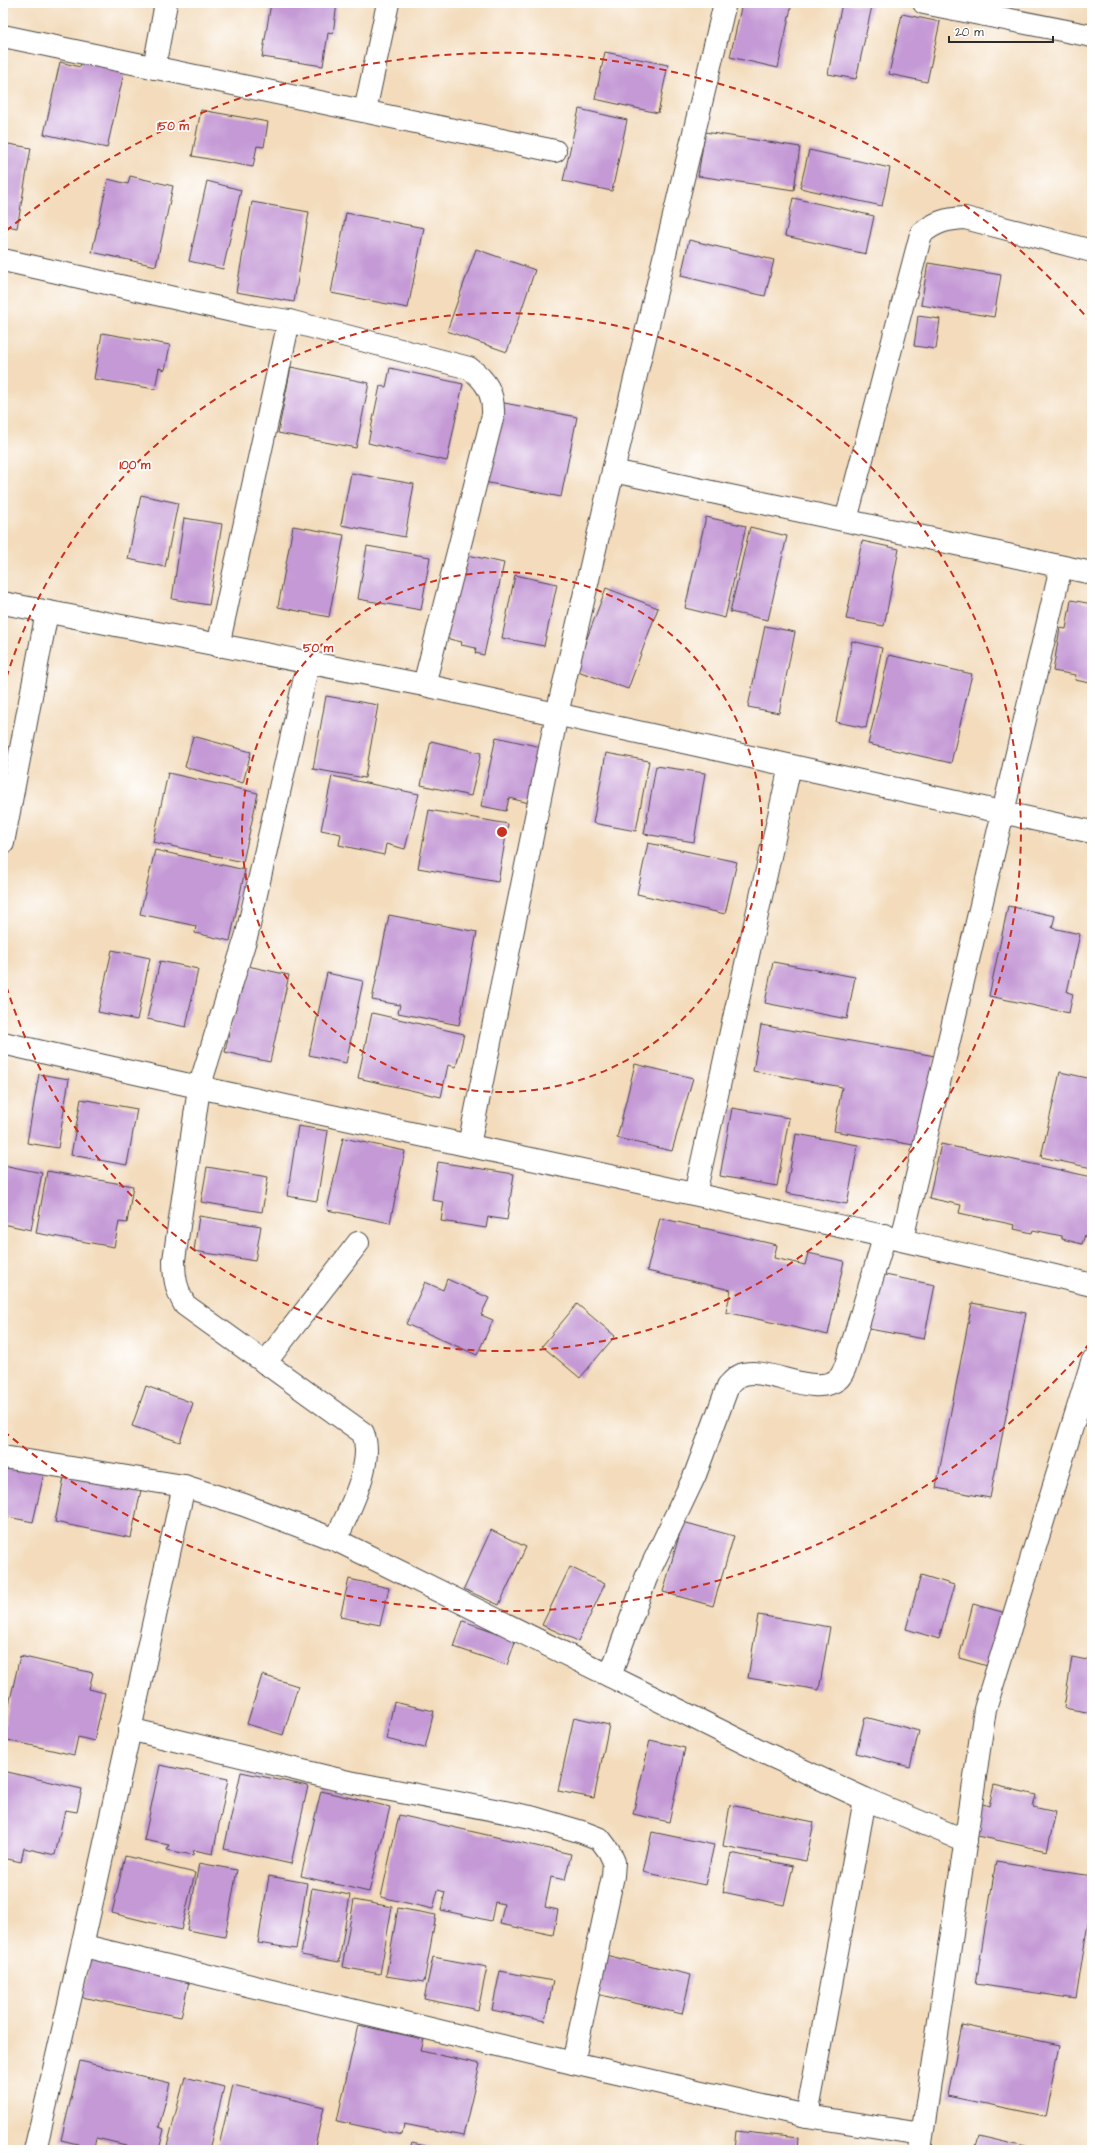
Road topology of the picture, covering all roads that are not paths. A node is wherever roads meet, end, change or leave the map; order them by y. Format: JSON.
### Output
{"nodes":[{"id":1,"x":166,"y":3,"type":"edge"},
{"id":2,"x":388,"y":3,"type":"edge"},
{"id":3,"x":725,"y":3,"type":"edge"},
{"id":4,"x":924,"y":3,"type":"edge"},
{"id":5,"x":3,"y":36,"type":"edge"},
{"id":6,"x":1092,"y":36,"type":"edge"},
{"id":7,"x":154,"y":68,"type":"junction"},
{"id":8,"x":365,"y":111,"type":"junction"},
{"id":9,"x":555,"y":150,"type":"dead end"},
{"id":10,"x":1092,"y":251,"type":"edge"},
{"id":11,"x":3,"y":260,"type":"edge"},
{"id":12,"x":289,"y":321,"type":"junction"},
{"id":13,"x":613,"y":471,"type":"junction"},
{"id":14,"x":846,"y":520,"type":"junction"},
{"id":15,"x":1061,"y":567,"type":"junction"},
{"id":16,"x":1092,"y":573,"type":"edge"},
{"id":17,"x":3,"y":603,"type":"edge"},
{"id":18,"x":46,"y":612,"type":"junction"},
{"id":19,"x":218,"y":646,"type":"junction"},
{"id":20,"x":308,"y":664,"type":"junction"},
{"id":21,"x":424,"y":685,"type":"junction"},
{"id":22,"x":558,"y":714,"type":"junction"},
{"id":23,"x":790,"y":766,"type":"junction"},
{"id":24,"x":1002,"y":813,"type":"junction"},
{"id":25,"x":1092,"y":832,"type":"edge"},
{"id":26,"x":3,"y":843,"type":"edge"},
{"id":27,"x":3,"y":1043,"type":"edge"},
{"id":28,"x":199,"y":1088,"type":"junction"},
{"id":29,"x":469,"y":1145,"type":"junction"},
{"id":30,"x":695,"y":1194,"type":"junction"},
{"id":31,"x":893,"y":1237,"type":"junction"},
{"id":32,"x":358,"y":1243,"type":"dead end"},
{"id":33,"x":1092,"y":1285,"type":"edge"},
{"id":34,"x":1092,"y":1362,"type":"edge"},
{"id":35,"x":266,"y":1363,"type":"junction"},
{"id":36,"x":3,"y":1457,"type":"edge"},
{"id":37,"x":184,"y":1486,"type":"junction"},
{"id":38,"x":336,"y":1540,"type":"junction"},
{"id":39,"x":610,"y":1676,"type":"junction"},
{"id":40,"x":129,"y":1729,"type":"junction"},
{"id":41,"x":865,"y":1799,"type":"junction"},
{"id":42,"x":966,"y":1841,"type":"junction"},
{"id":43,"x":84,"y":1946,"type":"junction"},
{"id":44,"x":573,"y":2063,"type":"junction"},
{"id":45,"x":807,"y":2116,"type":"junction"},
{"id":46,"x":921,"y":2142,"type":"edge"},
{"id":47,"x":35,"y":2150,"type":"edge"}],
"edges":[{"from":1,"to":7,"type":"street"},
{"from":2,"to":8,"type":"street"},
{"from":3,"to":13,"type":"street"},
{"from":4,"to":6,"type":"street"},
{"from":5,"to":7,"type":"street"},
{"from":7,"to":8,"type":"street"},
{"from":8,"to":9,"type":"street"},
{"from":10,"to":14,"type":"street"},
{"from":11,"to":12,"type":"street"},
{"from":12,"to":19,"type":"street"},
{"from":12,"to":21,"type":"street"},
{"from":13,"to":14,"type":"street"},
{"from":13,"to":22,"type":"street"},
{"from":14,"to":15,"type":"street"},
{"from":15,"to":16,"type":"street"},
{"from":15,"to":24,"type":"street"},
{"from":17,"to":18,"type":"street"},
{"from":18,"to":19,"type":"street"},
{"from":18,"to":26,"type":"street"},
{"from":19,"to":20,"type":"street"},
{"from":20,"to":21,"type":"street"},
{"from":20,"to":28,"type":"street"},
{"from":21,"to":22,"type":"street"},
{"from":22,"to":23,"type":"street"},
{"from":22,"to":29,"type":"street"},
{"from":23,"to":24,"type":"street"},
{"from":23,"to":30,"type":"street"},
{"from":24,"to":25,"type":"street"},
{"from":24,"to":31,"type":"street"},
{"from":27,"to":28,"type":"street"},
{"from":28,"to":29,"type":"street"},
{"from":28,"to":35,"type":"street"},
{"from":29,"to":30,"type":"street"},
{"from":30,"to":31,"type":"street"},
{"from":31,"to":33,"type":"street"},
{"from":31,"to":39,"type":"street"},
{"from":32,"to":35,"type":"street"},
{"from":34,"to":42,"type":"street"},
{"from":35,"to":38,"type":"street"},
{"from":36,"to":37,"type":"street"},
{"from":37,"to":38,"type":"street"},
{"from":37,"to":40,"type":"street"},
{"from":38,"to":39,"type":"street"},
{"from":39,"to":41,"type":"street"},
{"from":40,"to":43,"type":"street"},
{"from":40,"to":44,"type":"street"},
{"from":41,"to":42,"type":"street"},
{"from":41,"to":45,"type":"street"},
{"from":42,"to":46,"type":"street"},
{"from":43,"to":44,"type":"street"},
{"from":43,"to":47,"type":"street"},
{"from":44,"to":45,"type":"street"},
{"from":45,"to":46,"type":"street"}]}
